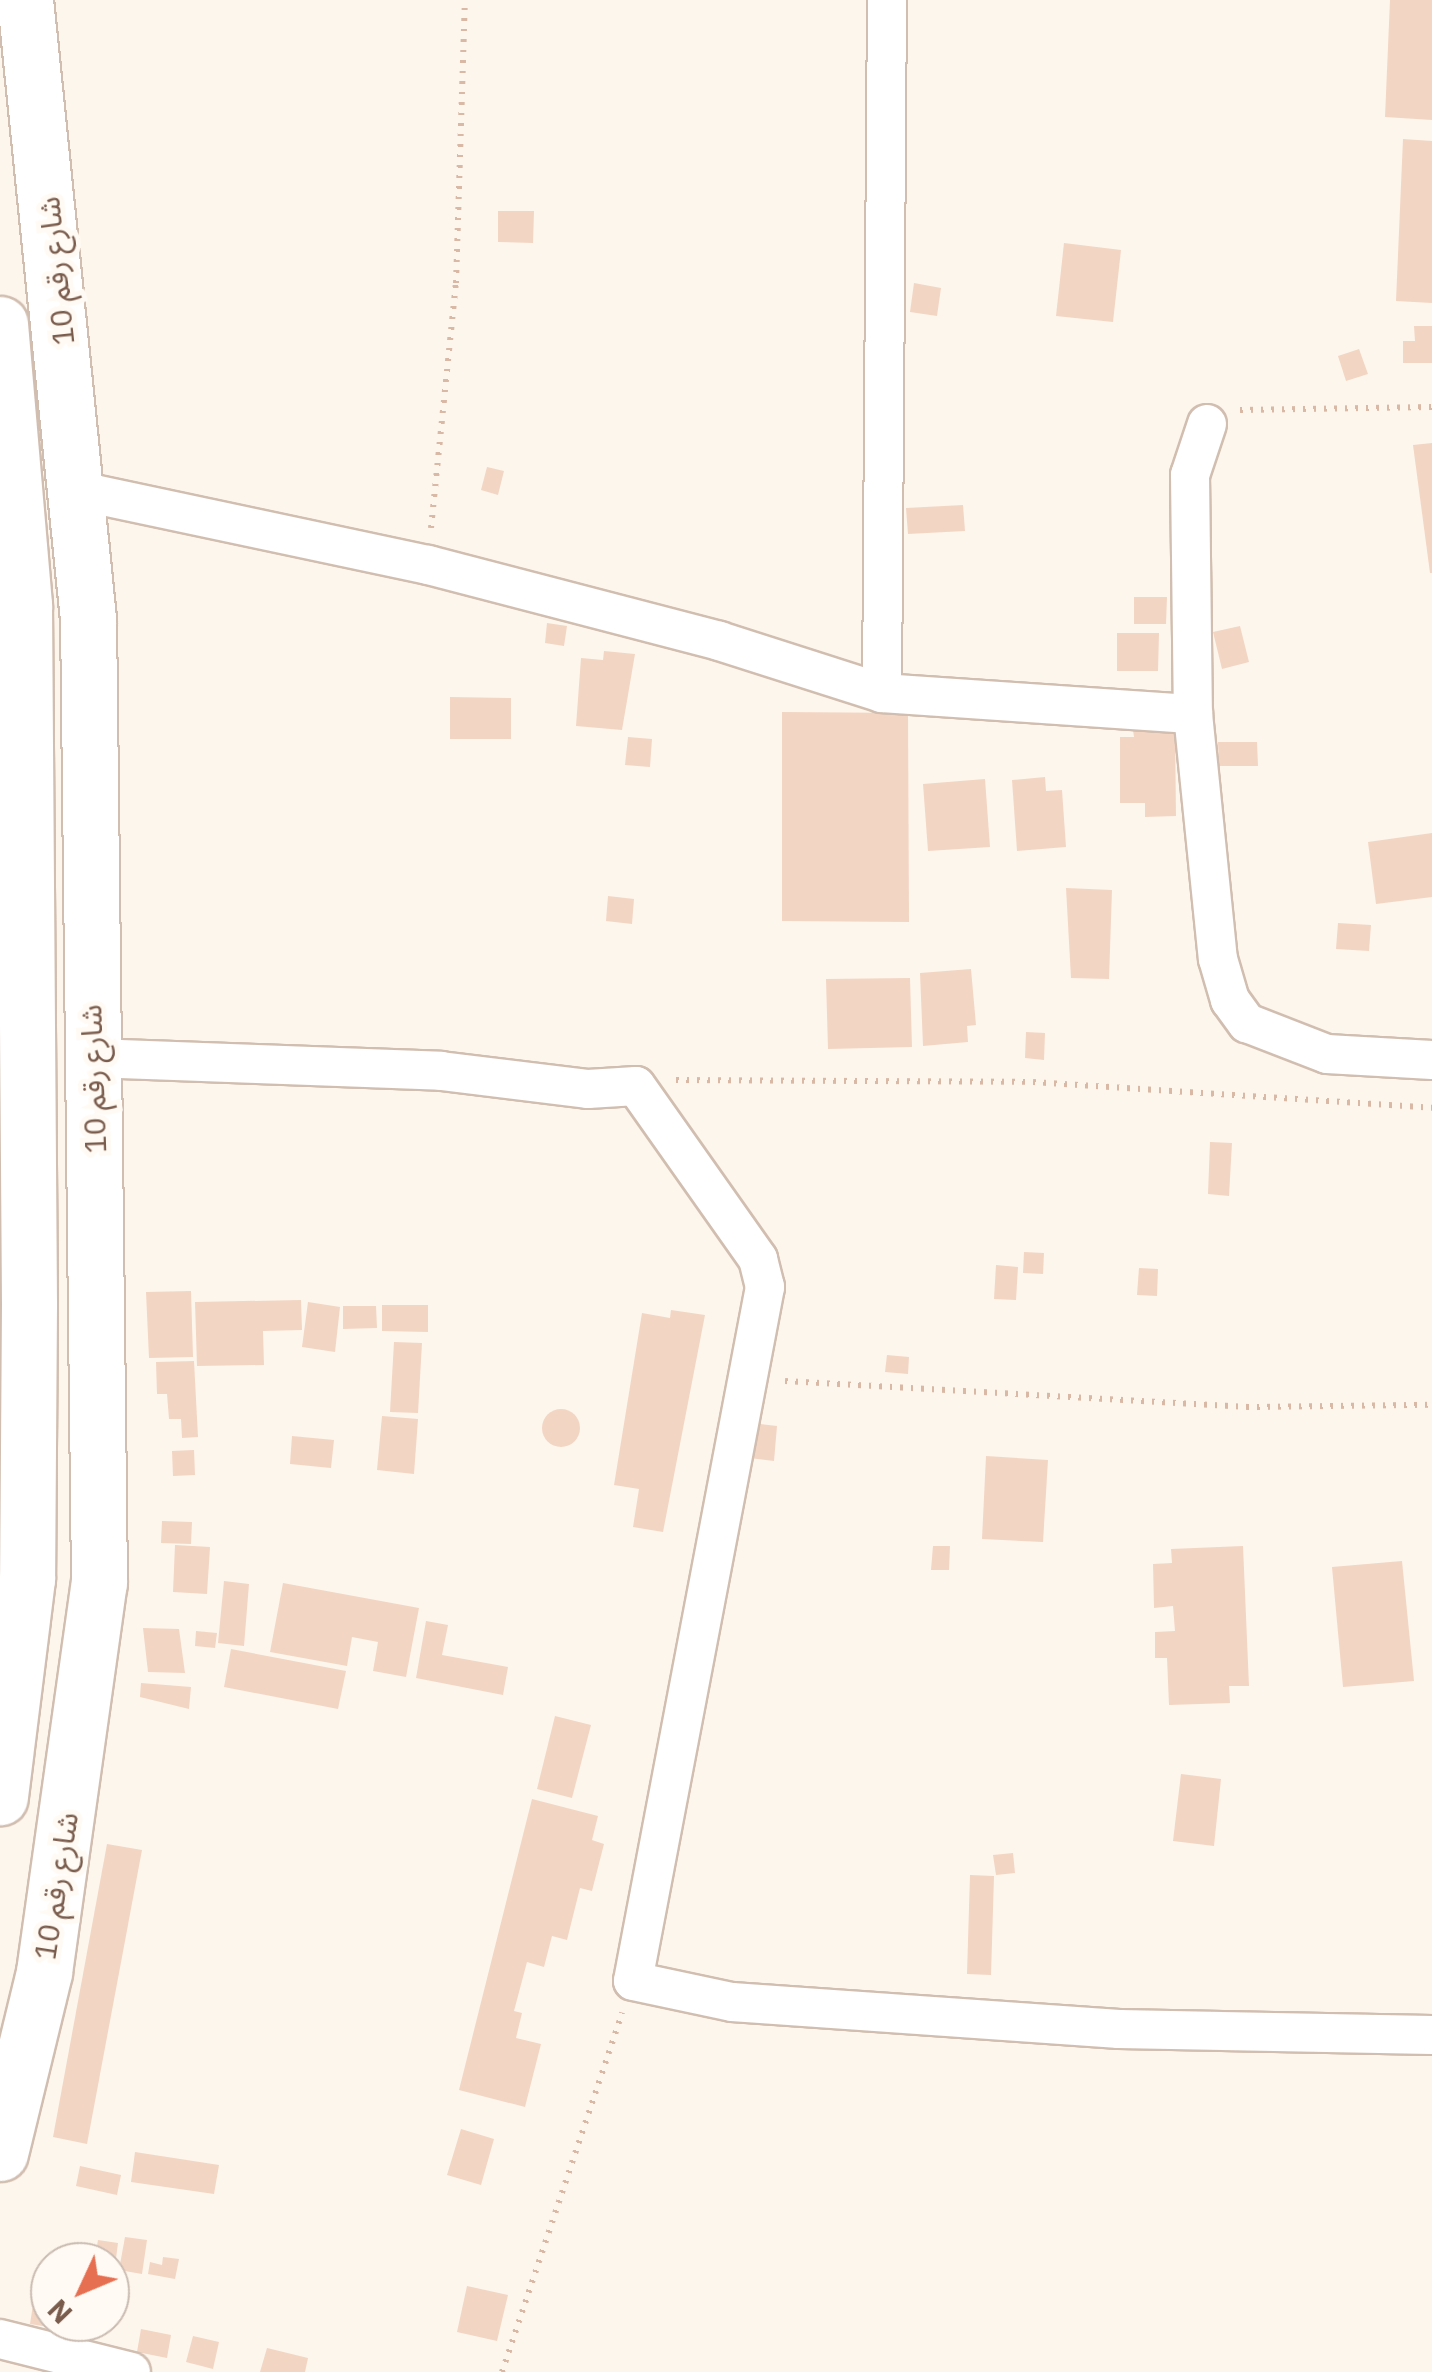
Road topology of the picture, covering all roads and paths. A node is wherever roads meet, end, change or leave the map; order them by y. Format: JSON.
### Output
{"nodes":[{"id":1,"x":25,"y":0,"type":"edge"},
{"id":2,"x":465,"y":0,"type":"edge"},
{"id":3,"x":887,"y":0,"type":"edge"},
{"id":4,"x":0,"y":324,"type":"edge"},
{"id":5,"x":1432,"y":407,"type":"edge"},
{"id":6,"x":1207,"y":424,"type":"joint"},
{"id":7,"x":80,"y":491,"type":"junction"},
{"id":8,"x":428,"y":564,"type":"junction"},
{"id":9,"x":882,"y":693,"type":"junction"},
{"id":10,"x":1193,"y":714,"type":"junction"},
{"id":11,"x":93,"y":1058,"type":"junction"},
{"id":12,"x":1432,"y":1060,"type":"edge"},
{"id":13,"x":636,"y":1086,"type":"junction"},
{"id":14,"x":1432,"y":1108,"type":"edge"},
{"id":15,"x":748,"y":1378,"type":"junction"},
{"id":16,"x":1432,"y":1405,"type":"edge"},
{"id":17,"x":0,"y":1797,"type":"edge"},
{"id":18,"x":633,"y":1981,"type":"junction"},
{"id":19,"x":1432,"y":2035,"type":"edge"},
{"id":20,"x":2,"y":2137,"type":"edge"},
{"id":21,"x":0,"y":2339,"type":"edge"},
{"id":22,"x":131,"y":2372,"type":"edge"},
{"id":23,"x":502,"y":2372,"type":"edge"}],
"edges":[{"from":1,"to":7,"type":"main road","name":"شارع رقم 10"},
{"from":2,"to":8,"type":"path"},
{"from":3,"to":9,"type":"street"},
{"from":4,"to":17,"type":"main road","name":"شارع رقم 10"},
{"from":5,"to":6,"type":"path"},
{"from":6,"to":10,"type":"street"},
{"from":7,"to":8,"type":"street"},
{"from":7,"to":11,"type":"main road","name":"شارع رقم 10"},
{"from":8,"to":9,"type":"street"},
{"from":9,"to":10,"type":"street"},
{"from":10,"to":12,"type":"street"},
{"from":11,"to":13,"type":"street"},
{"from":11,"to":20,"type":"main road","name":"شارع رقم 10"},
{"from":13,"to":14,"type":"path"},
{"from":13,"to":15,"type":"street"},
{"from":15,"to":16,"type":"path"},
{"from":15,"to":18,"type":"street"},
{"from":18,"to":19,"type":"street"},
{"from":18,"to":23,"type":"path"},
{"from":21,"to":22,"type":"street"}]}
